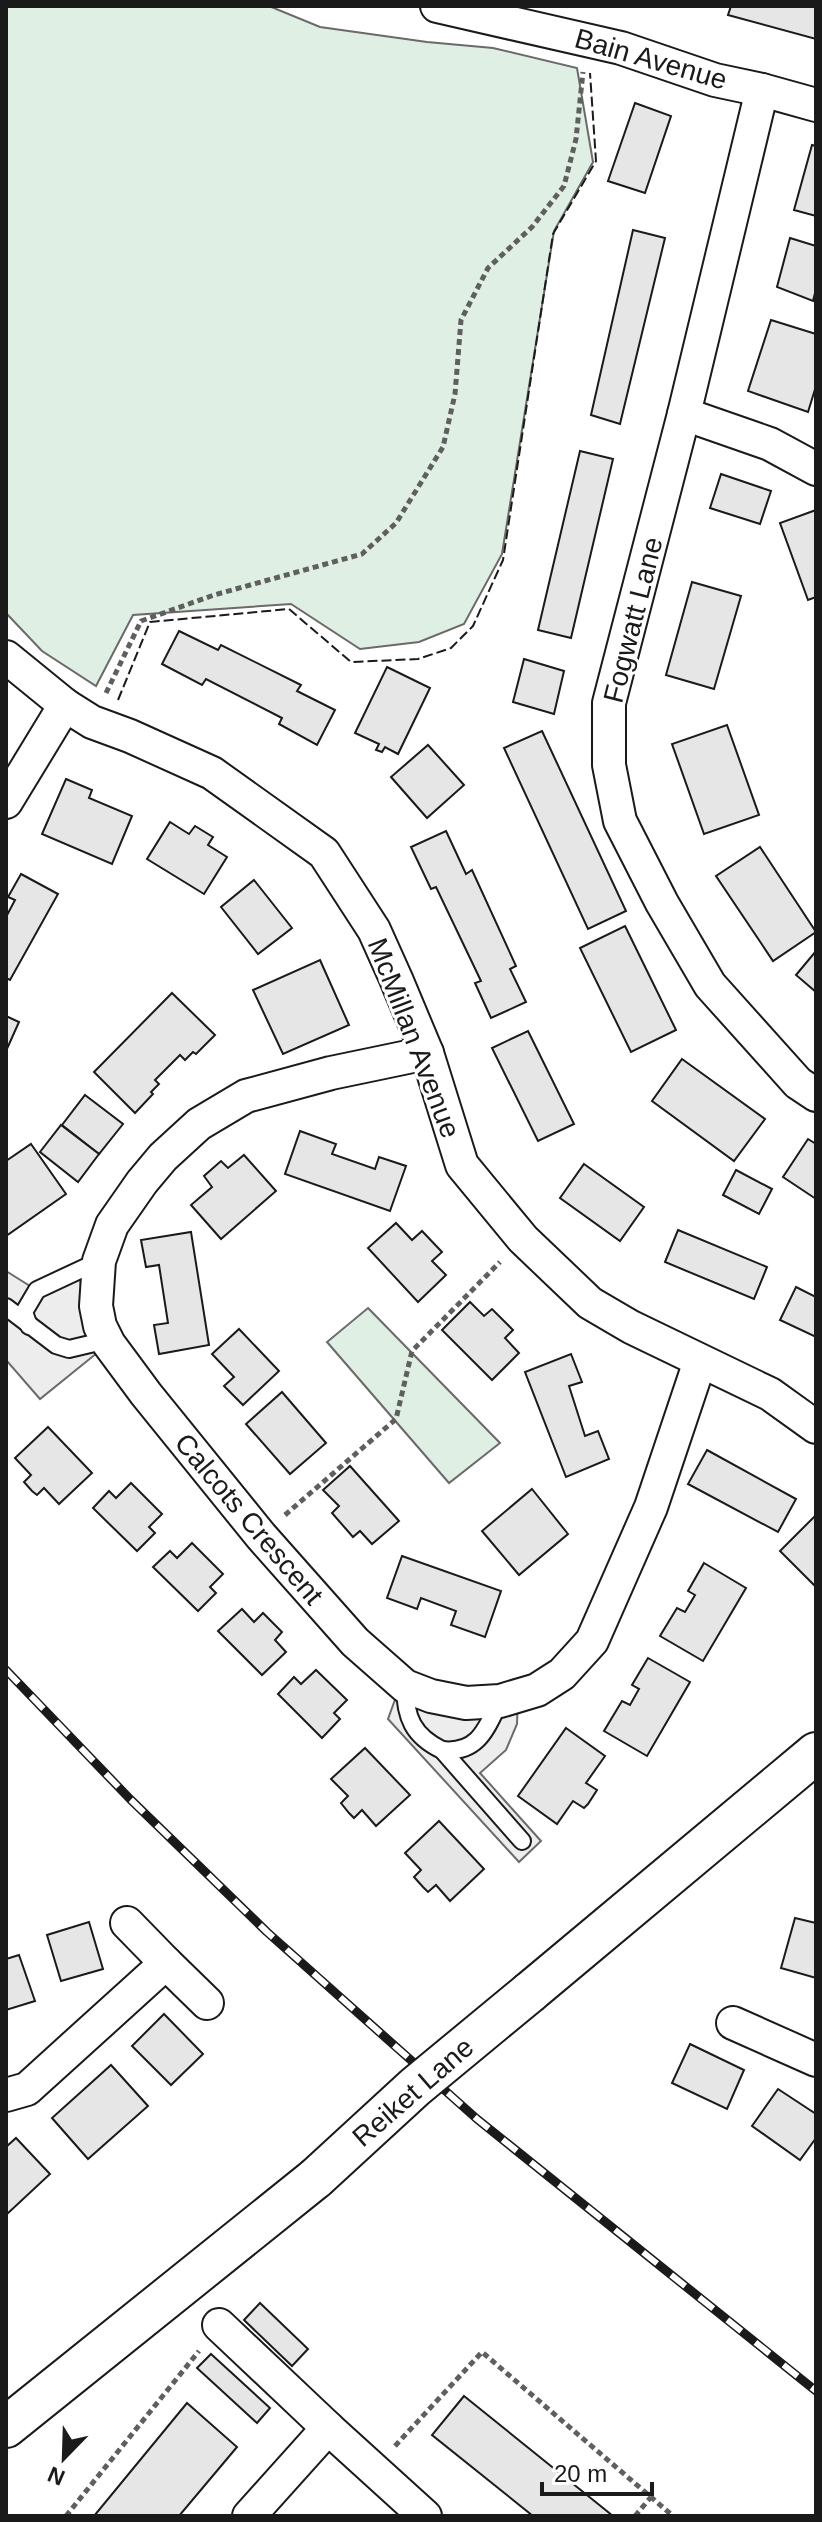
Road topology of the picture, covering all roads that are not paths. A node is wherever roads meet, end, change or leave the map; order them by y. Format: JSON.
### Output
{"nodes":[{"id":1,"x":437,"y":6,"type":"edge"},
{"id":2,"x":762,"y":90,"type":"junction"},
{"id":3,"x":816,"y":105,"type":"edge"},
{"id":4,"x":684,"y":414,"type":"junction"},
{"id":5,"x":816,"y":469,"type":"edge"},
{"id":6,"x":6,"y":657,"type":"edge"},
{"id":7,"x":65,"y":705,"type":"junction"},
{"id":8,"x":6,"y":802,"type":"edge"},
{"id":9,"x":427,"y":1053,"type":"junction"},
{"id":10,"x":816,"y":1095,"type":"edge"},
{"id":11,"x":99,"y":1261,"type":"junction"},
{"id":12,"x":6,"y":1307,"type":"edge"},
{"id":13,"x":29,"y":1326,"type":"junction"},
{"id":14,"x":107,"y":1340,"type":"junction"},
{"id":15,"x":700,"y":1361,"type":"junction"},
{"id":16,"x":816,"y":1427,"type":"edge"},
{"id":17,"x":405,"y":1686,"type":"junction"},
{"id":18,"x":500,"y":1701,"type":"junction"},
{"id":19,"x":442,"y":1750,"type":"junction"},
{"id":20,"x":816,"y":1753,"type":"edge"},
{"id":21,"x":522,"y":1841,"type":"dead end"},
{"id":22,"x":127,"y":1923,"type":"dead end"},
{"id":23,"x":166,"y":1963,"type":"junction"},
{"id":24,"x":207,"y":2003,"type":"dead end"},
{"id":25,"x":733,"y":2023,"type":"dead end"},
{"id":26,"x":816,"y":2060,"type":"edge"},
{"id":27,"x":6,"y":2095,"type":"edge"},
{"id":28,"x":219,"y":2325,"type":"road end"},
{"id":29,"x":6,"y":2427,"type":"edge"},
{"id":30,"x":328,"y":2428,"type":"junction"},
{"id":31,"x":249,"y":2516,"type":"edge"},
{"id":32,"x":425,"y":2516,"type":"edge"}],
"edges":[{"from":1,"to":2,"type":"street","name":"Bain Avenue"},
{"from":2,"to":3,"type":"street","name":"Bain Avenue"},
{"from":2,"to":4,"type":"street","name":"Fogwatt Lane"},
{"from":4,"to":5,"type":"street"},
{"from":4,"to":10,"type":"street","name":"Fogwatt Lane"},
{"from":6,"to":7,"type":"street","name":"McMillan Avenue"},
{"from":7,"to":8,"type":"street"},
{"from":7,"to":9,"type":"street","name":"McMillan Avenue"},
{"from":9,"to":11,"type":"street","name":"Calcots Crescent"},
{"from":9,"to":15,"type":"street","name":"McMillan Avenue"},
{"from":11,"to":13,"type":"lane"},
{"from":11,"to":14,"type":"street","name":"Calcots Crescent"},
{"from":12,"to":13,"type":"lane"},
{"from":13,"to":14,"type":"lane"},
{"from":14,"to":17,"type":"street","name":"Calcots Crescent"},
{"from":15,"to":16,"type":"street","name":"McMillan Avenue"},
{"from":15,"to":18,"type":"street","name":"Calcots Crescent"},
{"from":17,"to":18,"type":"street","name":"Calcots Crescent"},
{"from":17,"to":19,"type":"lane"},
{"from":18,"to":19,"type":"lane"},
{"from":19,"to":21,"type":"lane"},
{"from":20,"to":29,"type":"street","name":"Reiket Lane","bridge":true},
{"from":22,"to":23,"type":"street"},
{"from":23,"to":24,"type":"street"},
{"from":23,"to":27,"type":"street"},
{"from":25,"to":26,"type":"street"},
{"from":28,"to":30,"type":"street"},
{"from":30,"to":31,"type":"street"},
{"from":30,"to":32,"type":"street"}]}
